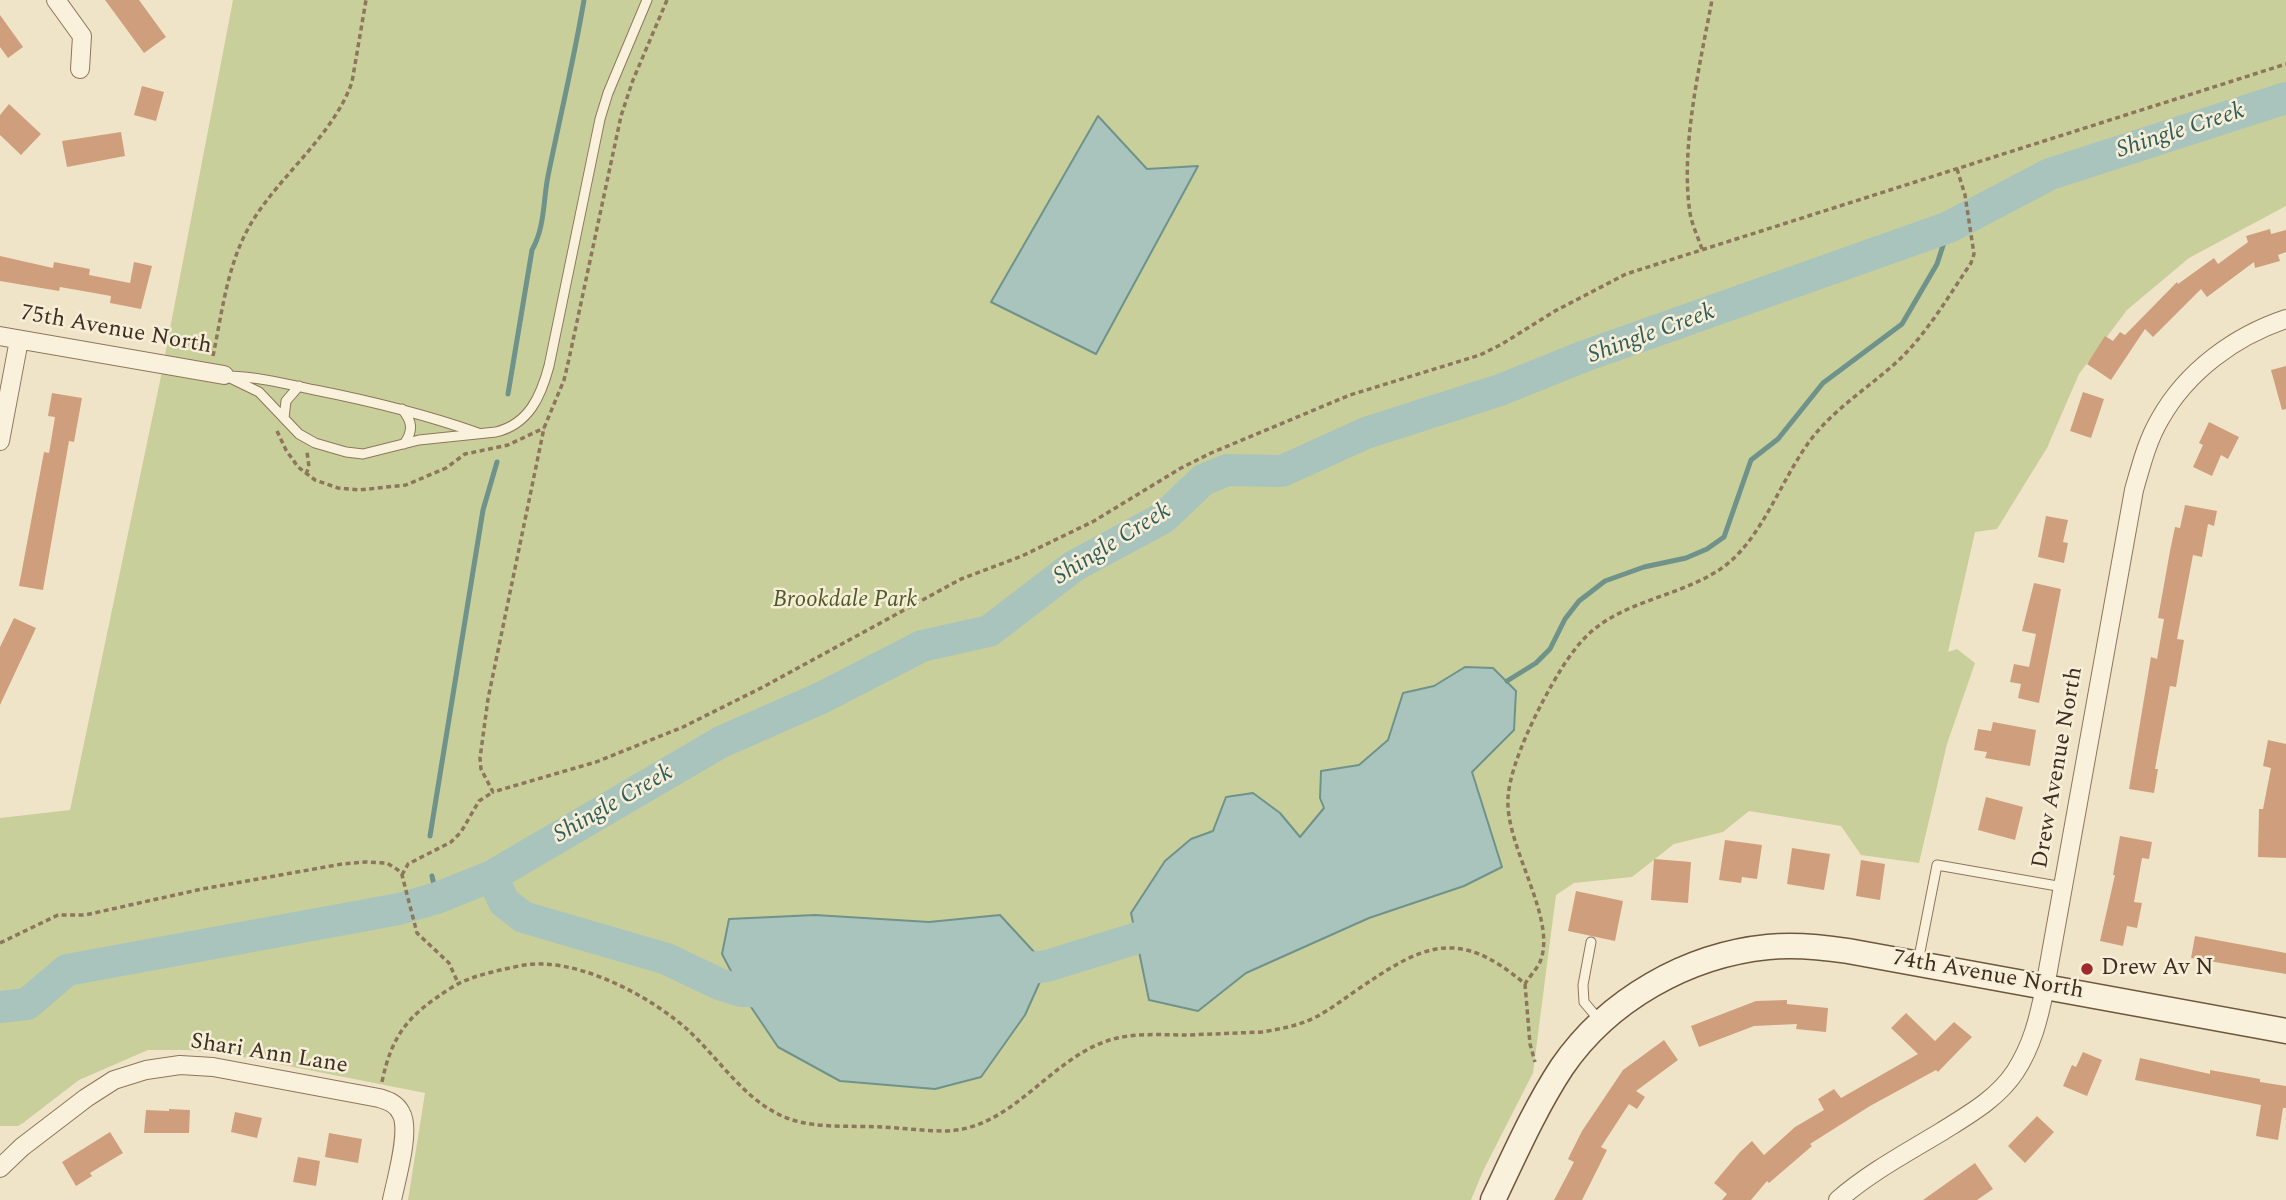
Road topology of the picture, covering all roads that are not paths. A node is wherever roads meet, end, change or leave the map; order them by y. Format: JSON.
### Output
{"nodes":[{"id":1,"x":56,"y":0,"type":"edge"},
{"id":2,"x":647,"y":0,"type":"edge"},
{"id":3,"x":80,"y":69,"type":"dead end"},
{"id":4,"x":2286,"y":319,"type":"edge"},
{"id":5,"x":0,"y":336,"type":"edge"},
{"id":6,"x":19,"y":340,"type":"junction"},
{"id":7,"x":218,"y":369,"type":"junction"},
{"id":8,"x":299,"y":386,"type":"junction"},
{"id":9,"x":401,"y":408,"type":"junction"},
{"id":10,"x":284,"y":418,"type":"junction"},
{"id":11,"x":483,"y":435,"type":"junction"},
{"id":12,"x":0,"y":442,"type":"edge"},
{"id":13,"x":404,"y":444,"type":"junction"},
{"id":14,"x":2063,"y":887,"type":"junction"},
{"id":15,"x":1591,"y":942,"type":"dead end"},
{"id":16,"x":1917,"y":964,"type":"junction"},
{"id":17,"x":2045,"y":987,"type":"junction"},
{"id":18,"x":1602,"y":1023,"type":"junction"},
{"id":19,"x":2286,"y":1031,"type":"edge"},
{"id":20,"x":0,"y":1168,"type":"edge"},
{"id":21,"x":392,"y":1200,"type":"edge"},
{"id":22,"x":1493,"y":1200,"type":"edge"},
{"id":23,"x":1839,"y":1200,"type":"edge"}],
"edges":[{"from":1,"to":3,"type":"street"},
{"from":2,"to":11,"type":"lane"},
{"from":4,"to":14,"type":"street","name":"Drew Avenue North"},
{"from":5,"to":6,"type":"street","name":"75th Avenue North"},
{"from":6,"to":7,"type":"street","name":"75th Avenue North"},
{"from":6,"to":12,"type":"street"},
{"from":7,"to":8,"type":"lane"},
{"from":7,"to":10,"type":"lane"},
{"from":8,"to":9,"type":"lane"},
{"from":8,"to":10,"type":"lane"},
{"from":9,"to":11,"type":"lane"},
{"from":9,"to":13,"type":"lane"},
{"from":10,"to":13,"type":"lane"},
{"from":11,"to":13,"type":"lane"},
{"from":14,"to":16,"type":"lane"},
{"from":14,"to":17,"type":"street","name":"Drew Avenue North"},
{"from":15,"to":18,"type":"lane"},
{"from":16,"to":17,"type":"street","name":"74th Avenue North"},
{"from":16,"to":18,"type":"street","name":"74th Avenue North"},
{"from":17,"to":19,"type":"street","name":"74th Avenue North"},
{"from":17,"to":23,"type":"street","name":"Drew Avenue North"},
{"from":18,"to":22,"type":"street","name":"74th Avenue North"},
{"from":20,"to":21,"type":"street","name":"Shari Ann Lane"}]}
